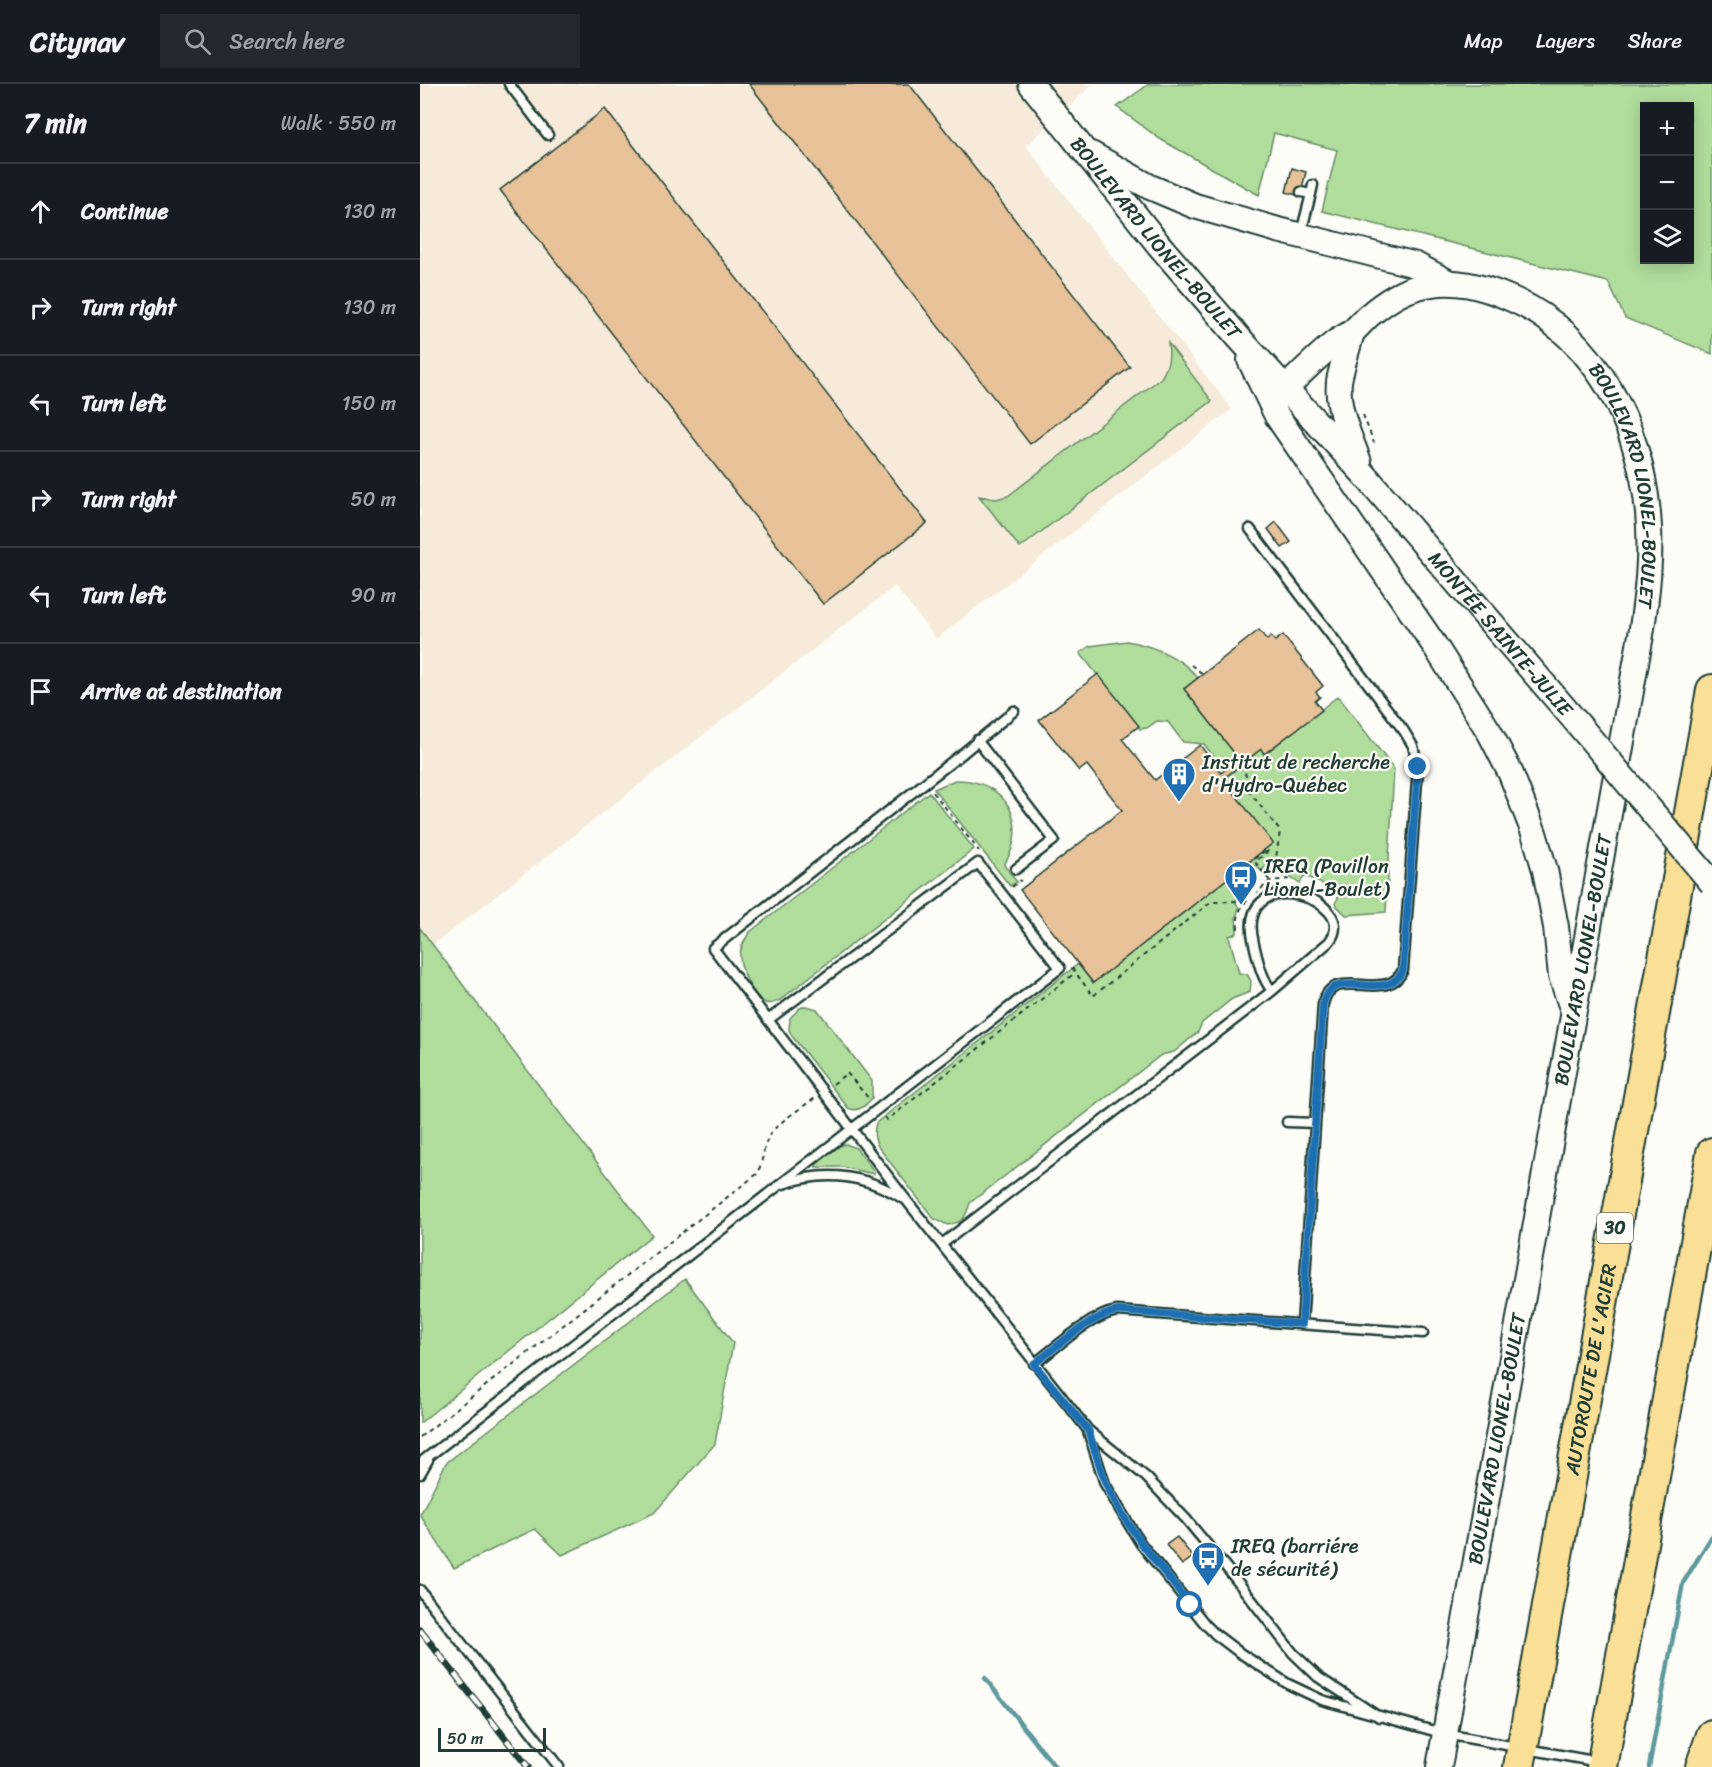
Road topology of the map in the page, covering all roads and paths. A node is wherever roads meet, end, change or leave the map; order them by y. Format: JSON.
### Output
{"nodes":[{"id":1,"x":509,"y":84,"type":"edge"},
{"id":2,"x":1031,"y":84,"type":"edge"},
{"id":3,"x":548,"y":135,"type":"dead end"},
{"id":4,"x":1082,"y":149,"type":"junction"},
{"id":5,"x":1313,"y":185,"type":"dead end"},
{"id":6,"x":1301,"y":192,"type":"dead end"},
{"id":7,"x":1311,"y":194,"type":"junction"},
{"id":8,"x":1300,"y":236,"type":"junction"},
{"id":9,"x":1448,"y":282,"type":"junction"},
{"id":10,"x":1352,"y":332,"type":"junction"},
{"id":11,"x":1240,"y":339,"type":"junction"},
{"id":12,"x":1286,"y":388,"type":"junction"},
{"id":13,"x":1363,"y":473,"type":"junction"},
{"id":14,"x":1250,"y":529,"type":"dead end"},
{"id":15,"x":1191,"y":665,"type":"dead end"},
{"id":16,"x":1203,"y":674,"type":"dead end"},
{"id":17,"x":1712,"y":690,"type":"edge"},
{"id":18,"x":1014,"y":711,"type":"dead end"},
{"id":19,"x":977,"y":740,"type":"junction"},
{"id":20,"x":1239,"y":766,"type":"dead end"},
{"id":21,"x":931,"y":789,"type":"dead end"},
{"id":22,"x":985,"y":858,"type":"dead end"},
{"id":23,"x":1016,"y":869,"type":"dead end"},
{"id":24,"x":1023,"y":878,"type":"dead end"},
{"id":25,"x":1285,"y":879,"type":"dead end"},
{"id":26,"x":1270,"y":881,"type":"dead end"},
{"id":27,"x":1712,"y":883,"type":"edge"},
{"id":28,"x":1007,"y":886,"type":"dead end"},
{"id":29,"x":1067,"y":963,"type":"dead end"},
{"id":30,"x":1076,"y":973,"type":"junction"},
{"id":31,"x":1272,"y":991,"type":"junction"},
{"id":32,"x":1573,"y":1012,"type":"junction"},
{"id":33,"x":768,"y":1020,"type":"junction"},
{"id":34,"x":830,"y":1085,"type":"dead end"},
{"id":35,"x":815,"y":1098,"type":"dead end"},
{"id":36,"x":870,"y":1100,"type":"dead end"},
{"id":37,"x":883,"y":1115,"type":"dead end"},
{"id":38,"x":1287,"y":1122,"type":"dead end"},
{"id":39,"x":1315,"y":1123,"type":"junction"},
{"id":40,"x":852,"y":1128,"type":"junction"},
{"id":41,"x":1712,"y":1153,"type":"edge"},
{"id":42,"x":777,"y":1186,"type":"junction"},
{"id":43,"x":907,"y":1201,"type":"junction"},
{"id":44,"x":942,"y":1244,"type":"junction"},
{"id":45,"x":1302,"y":1324,"type":"junction"},
{"id":46,"x":1423,"y":1333,"type":"dead end"},
{"id":47,"x":1034,"y":1364,"type":"junction"},
{"id":48,"x":1088,"y":1430,"type":"junction"},
{"id":49,"x":420,"y":1437,"type":"edge"},
{"id":50,"x":433,"y":1452,"type":"junction"},
{"id":51,"x":420,"y":1463,"type":"edge"},
{"id":52,"x":420,"y":1474,"type":"edge"},
{"id":53,"x":420,"y":1590,"type":"edge"},
{"id":54,"x":1379,"y":1717,"type":"junction"},
{"id":55,"x":1445,"y":1734,"type":"junction"},
{"id":56,"x":1712,"y":1735,"type":"edge"},
{"id":57,"x":1521,"y":1757,"type":"edge"},
{"id":58,"x":1602,"y":1765,"type":"edge"},
{"id":59,"x":559,"y":1767,"type":"edge"},
{"id":60,"x":1439,"y":1767,"type":"edge"},
{"id":61,"x":1701,"y":1767,"type":"edge"}],
"edges":[{"from":1,"to":3,"type":"lane"},
{"from":2,"to":4,"type":"main road","name":"BOULEVARD LIONEL-BOULET"},
{"from":4,"to":8,"type":"main road"},
{"from":4,"to":11,"type":"main road","name":"BOULEVARD LIONEL-BOULET"},
{"from":5,"to":7,"type":"lane"},
{"from":6,"to":7,"type":"lane"},
{"from":7,"to":8,"type":"lane"},
{"from":8,"to":9,"type":"main road"},
{"from":9,"to":10,"type":"main road"},
{"from":9,"to":32,"type":"main road","name":"BOULEVARD LIONEL-BOULET"},
{"from":10,"to":12,"type":"main road"},
{"from":10,"to":13,"type":"main road"},
{"from":11,"to":12,"type":"main road","name":"BOULEVARD LIONEL-BOULET"},
{"from":11,"to":32,"type":"main road"},
{"from":12,"to":13,"type":"main road","name":"MONTÉE SAINTE-JULIE"},
{"from":13,"to":27,"type":"main road","name":"MONTÉE SAINTE-JULIE","bridge":true},
{"from":14,"to":39,"type":"lane"},
{"from":15,"to":16,"type":"path"},
{"from":17,"to":57,"type":"highway","name":"AUTOROUTE DE L'ACIER","number":"30"},
{"from":18,"to":19,"type":"lane"},
{"from":19,"to":23,"type":"lane"},
{"from":19,"to":33,"type":"lane"},
{"from":20,"to":25,"type":"path"},
{"from":21,"to":22,"type":"path"},
{"from":24,"to":28,"type":"path"},
{"from":26,"to":30,"type":"path"},
{"from":29,"to":30,"type":"path"},
{"from":30,"to":37,"type":"path"},
{"from":31,"to":31,"type":"lane"},
{"from":31,"to":44,"type":"lane"},
{"from":32,"to":55,"type":"main road","name":"BOULEVARD LIONEL-BOULET"},
{"from":33,"to":40,"type":"lane"},
{"from":33,"to":40,"type":"lane"},
{"from":34,"to":36,"type":"path"},
{"from":35,"to":49,"type":"path"},
{"from":38,"to":39,"type":"lane"},
{"from":39,"to":45,"type":"lane"},
{"from":40,"to":42,"type":"lane"},
{"from":40,"to":43,"type":"lane"},
{"from":41,"to":58,"type":"highway"},
{"from":42,"to":43,"type":"lane"},
{"from":42,"to":50,"type":"lane"},
{"from":43,"to":44,"type":"lane"},
{"from":44,"to":47,"type":"lane"},
{"from":45,"to":46,"type":"lane"},
{"from":45,"to":47,"type":"lane"},
{"from":47,"to":48,"type":"lane"},
{"from":48,"to":54,"type":"lane"},
{"from":48,"to":54,"type":"lane"},
{"from":50,"to":51,"type":"lane"},
{"from":50,"to":52,"type":"lane"},
{"from":53,"to":59,"type":"lane"},
{"from":54,"to":55,"type":"lane"},
{"from":55,"to":57,"type":"lane"},
{"from":55,"to":60,"type":"main road","name":"BOULEVARD LIONEL-BOULET"},
{"from":56,"to":61,"type":"highway"},
{"from":57,"to":58,"type":"lane"}]}
